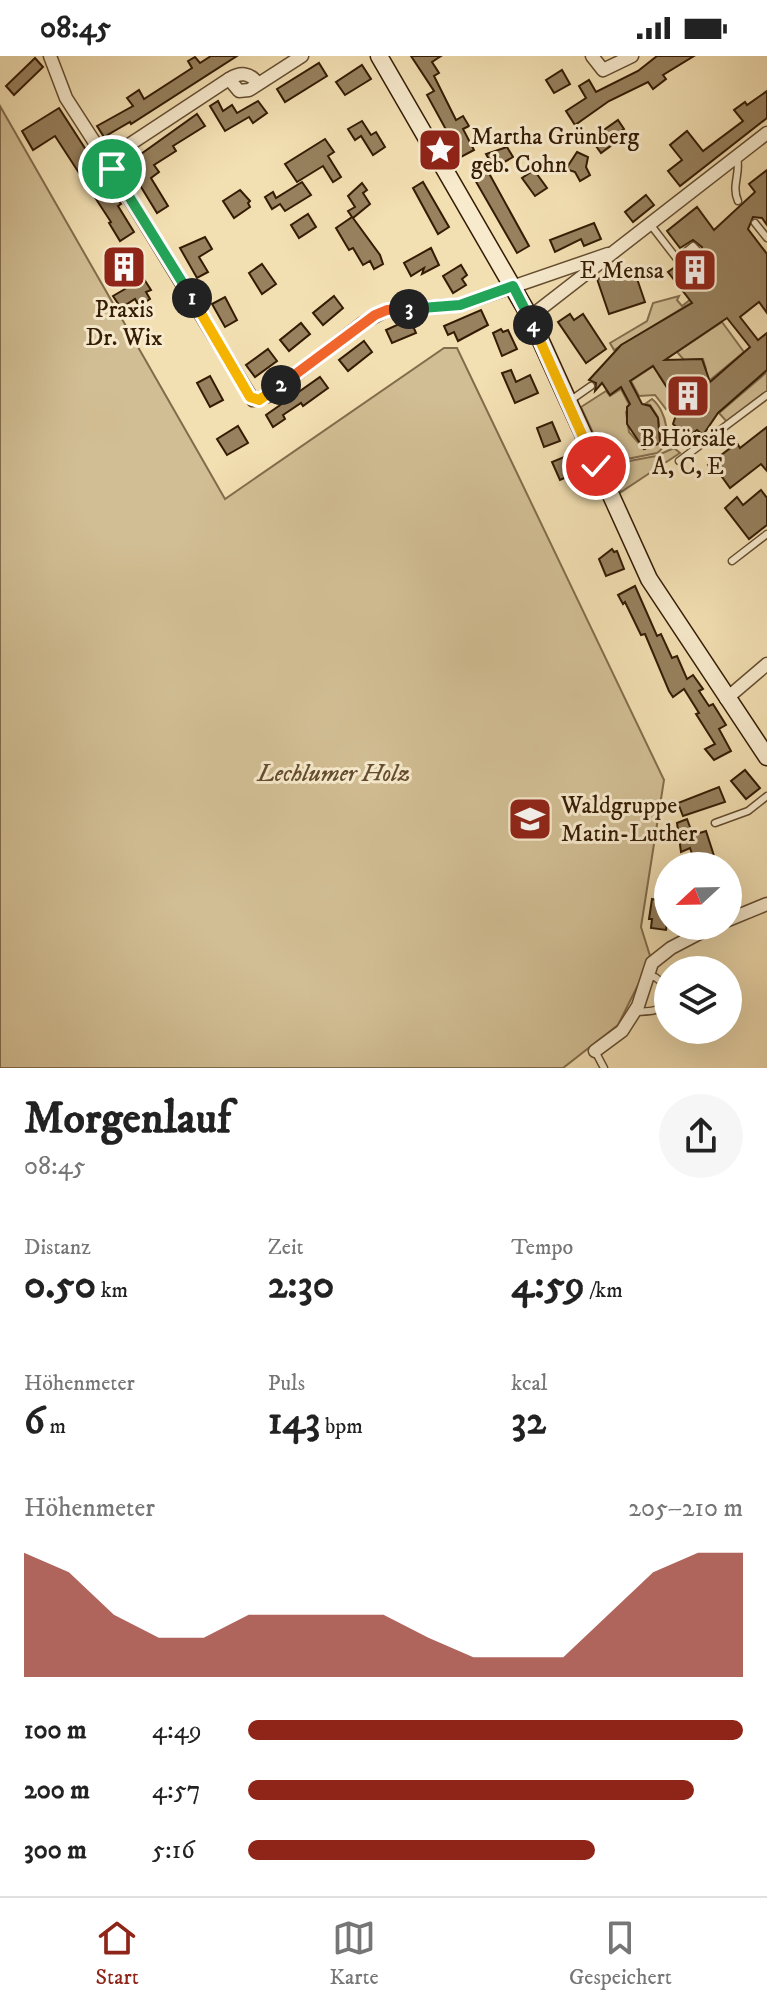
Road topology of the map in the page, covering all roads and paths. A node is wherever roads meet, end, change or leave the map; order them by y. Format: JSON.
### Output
{"nodes":[{"id":1,"x":50,"y":56,"type":"edge"},
{"id":2,"x":302,"y":56,"type":"edge"},
{"id":3,"x":592,"y":56,"type":"edge"},
{"id":4,"x":632,"y":56,"type":"edge"},
{"id":5,"x":382,"y":57,"type":"edge"},
{"id":6,"x":767,"y":133,"type":"edge"},
{"id":7,"x":737,"y":157,"type":"junction"},
{"id":8,"x":106,"y":160,"type":"junction"},
{"id":9,"x":738,"y":201,"type":"dead end"},
{"id":10,"x":755,"y":223,"type":"dead end"},
{"id":11,"x":650,"y":224,"type":"junction"},
{"id":12,"x":767,"y":238,"type":"edge"},
{"id":13,"x":696,"y":249,"type":"dead end"},
{"id":14,"x":608,"y":254,"type":"junction"},
{"id":15,"x":513,"y":286,"type":"junction"},
{"id":16,"x":530,"y":317,"type":"junction"},
{"id":17,"x":591,"y":386,"type":"dead end"},
{"id":18,"x":767,"y":395,"type":"edge"},
{"id":19,"x":567,"y":404,"type":"junction"},
{"id":20,"x":679,"y":461,"type":"dead end"},
{"id":21,"x":767,"y":534,"type":"edge"},
{"id":22,"x":732,"y":561,"type":"dead end"},
{"id":23,"x":767,"y":664,"type":"edge"},
{"id":24,"x":726,"y":699,"type":"junction"},
{"id":25,"x":767,"y":757,"type":"edge"},
{"id":26,"x":767,"y":796,"type":"edge"},
{"id":27,"x":715,"y":823,"type":"dead end"},
{"id":28,"x":767,"y":904,"type":"edge"},
{"id":29,"x":742,"y":914,"type":"edge"},
{"id":30,"x":686,"y":940,"type":"edge"},
{"id":31,"x":648,"y":977,"type":"junction"},
{"id":32,"x":654,"y":977,"type":"edge"},
{"id":33,"x":654,"y":1011,"type":"edge"},
{"id":34,"x":634,"y":1012,"type":"junction"},
{"id":35,"x":595,"y":1051,"type":"joint"},
{"id":36,"x":604,"y":1068,"type":"edge"}],
"edges":[{"from":1,"to":8,"type":"street"},
{"from":2,"to":8,"type":"street"},
{"from":3,"to":4,"type":"street"},
{"from":5,"to":15,"type":"main road"},
{"from":6,"to":7,"type":"street"},
{"from":7,"to":9,"type":"lane"},
{"from":7,"to":11,"type":"street"},
{"from":8,"to":15,"type":"street"},
{"from":10,"to":12,"type":"lane"},
{"from":11,"to":13,"type":"lane"},
{"from":11,"to":14,"type":"street"},
{"from":14,"to":15,"type":"street"},
{"from":14,"to":16,"type":"street"},
{"from":15,"to":16,"type":"main road"},
{"from":16,"to":19,"type":"main road"},
{"from":17,"to":19,"type":"lane"},
{"from":18,"to":20,"type":"lane"},
{"from":19,"to":24,"type":"main road"},
{"from":21,"to":22,"type":"lane"},
{"from":23,"to":24,"type":"street"},
{"from":24,"to":25,"type":"main road"},
{"from":26,"to":27,"type":"lane"},
{"from":28,"to":29,"type":"street"},
{"from":30,"to":31,"type":"street"},
{"from":31,"to":32,"type":"lane"},
{"from":31,"to":34,"type":"street"},
{"from":33,"to":34,"type":"lane"},
{"from":34,"to":35,"type":"street"},
{"from":35,"to":36,"type":"lane"}]}
